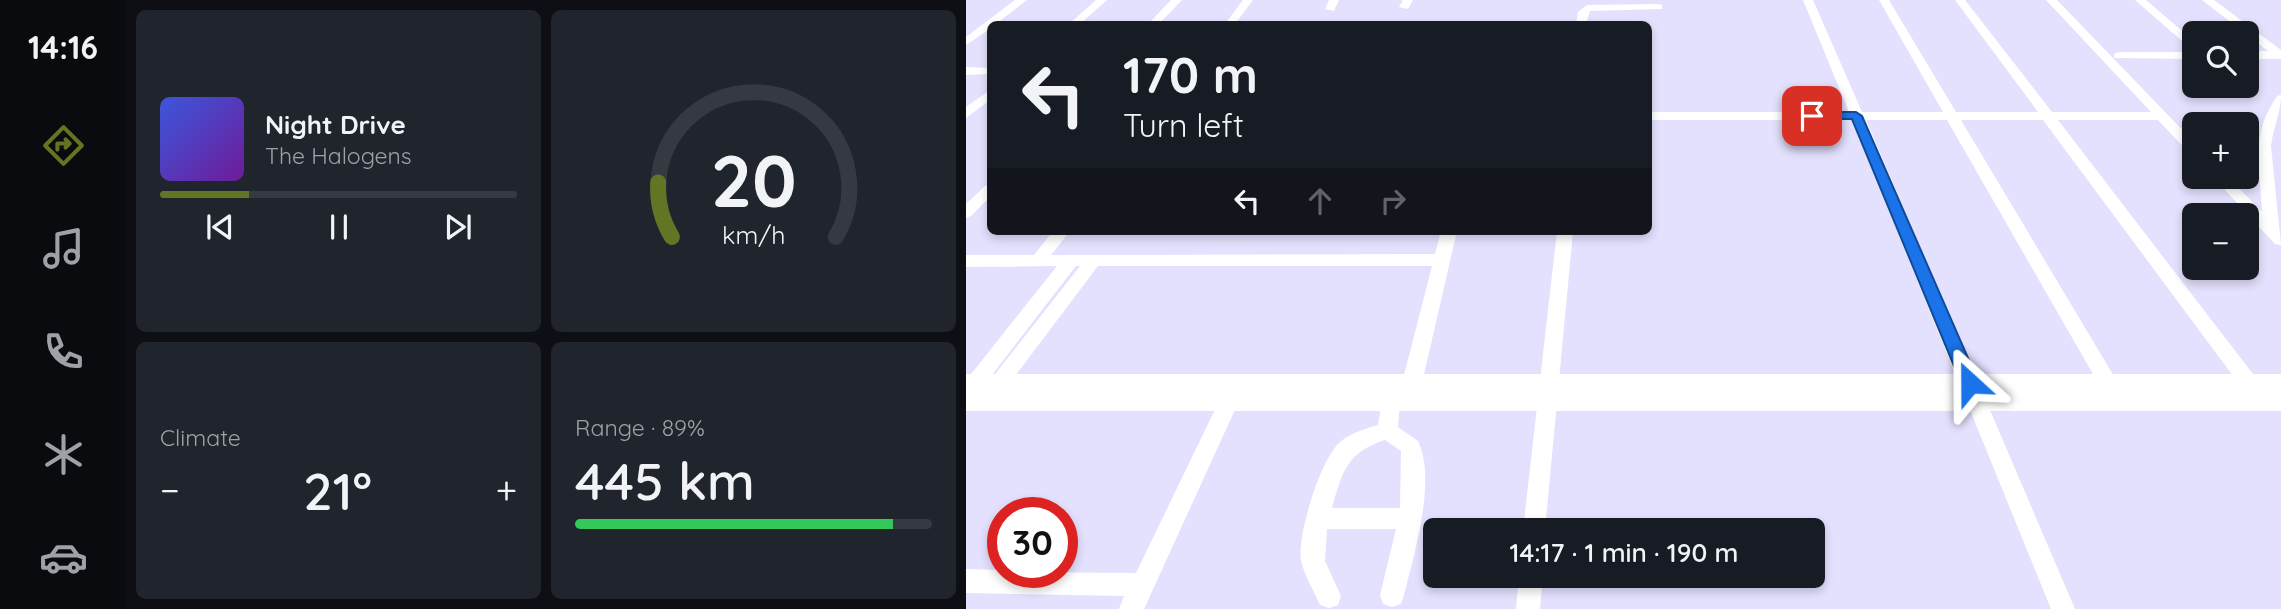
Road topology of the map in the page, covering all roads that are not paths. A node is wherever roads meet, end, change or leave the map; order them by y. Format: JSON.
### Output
{"nodes":[{"id":1,"x":1022,"y":0,"type":"edge"},
{"id":2,"x":1102,"y":0,"type":"edge"},
{"id":3,"x":1177,"y":0,"type":"edge"},
{"id":4,"x":1248,"y":0,"type":"edge"},
{"id":5,"x":1259,"y":0,"type":"edge"},
{"id":6,"x":1808,"y":0,"type":"edge"},
{"id":7,"x":1884,"y":0,"type":"edge"},
{"id":8,"x":1960,"y":0,"type":"edge"},
{"id":9,"x":2051,"y":0,"type":"edge"},
{"id":10,"x":2063,"y":0,"type":"edge"},
{"id":11,"x":2140,"y":0,"type":"edge"},
{"id":12,"x":2207,"y":0,"type":"edge"},
{"id":13,"x":1658,"y":8,"type":"dead end"},
{"id":14,"x":994,"y":21,"type":"edge"},
{"id":15,"x":1078,"y":21,"type":"edge"},
{"id":16,"x":1156,"y":21,"type":"edge"},
{"id":17,"x":1232,"y":21,"type":"edge"},
{"id":18,"x":1243,"y":21,"type":"edge"},
{"id":19,"x":1582,"y":21,"type":"edge"},
{"id":20,"x":987,"y":26,"type":"edge"},
{"id":21,"x":2182,"y":36,"type":"edge"},
{"id":22,"x":966,"y":42,"type":"edge"},
{"id":23,"x":2259,"y":55,"type":"edge"},
{"id":24,"x":2280,"y":55,"type":"edge"},
{"id":25,"x":2118,"y":56,"type":"junction"},
{"id":26,"x":2182,"y":56,"type":"edge"},
{"id":27,"x":966,"y":71,"type":"edge"},
{"id":28,"x":987,"y":71,"type":"edge"},
{"id":29,"x":966,"y":76,"type":"edge"},
{"id":30,"x":987,"y":76,"type":"edge"},
{"id":31,"x":987,"y":96,"type":"edge"},
{"id":32,"x":2281,"y":99,"type":"edge"},
{"id":33,"x":966,"y":114,"type":"edge"},
{"id":34,"x":1856,"y":116,"type":"junction"},
{"id":35,"x":2048,"y":116,"type":"junction"},
{"id":36,"x":2162,"y":116,"type":"junction"},
{"id":37,"x":1652,"y":117,"type":"edge"},
{"id":38,"x":1952,"y":117,"type":"junction"},
{"id":39,"x":2182,"y":122,"type":"edge"},
{"id":40,"x":2182,"y":137,"type":"edge"},
{"id":41,"x":2235,"y":189,"type":"edge"},
{"id":42,"x":2247,"y":189,"type":"edge"},
{"id":43,"x":987,"y":192,"type":"edge"},
{"id":44,"x":966,"y":213,"type":"edge"},
{"id":45,"x":2274,"y":220,"type":"edge"},
{"id":46,"x":1059,"y":235,"type":"edge"},
{"id":47,"x":1448,"y":235,"type":"edge"},
{"id":48,"x":1565,"y":235,"type":"edge"},
{"id":49,"x":2281,"y":240,"type":"edge"},
{"id":50,"x":1442,"y":260,"type":"junction"},
{"id":51,"x":966,"y":261,"type":"edge"},
{"id":52,"x":1038,"y":261,"type":"junction"},
{"id":53,"x":1070,"y":262,"type":"junction"},
{"id":54,"x":1092,"y":262,"type":"junction"},
{"id":55,"x":999,"y":383,"type":"junction"},
{"id":56,"x":1412,"y":383,"type":"junction"},
{"id":57,"x":2108,"y":383,"type":"junction"},
{"id":58,"x":2249,"y":383,"type":"junction"},
{"id":59,"x":2281,"y":383,"type":"edge"},
{"id":60,"x":969,"y":389,"type":"edge"},
{"id":61,"x":1548,"y":392,"type":"junction"},
{"id":62,"x":1974,"y":392,"type":"junction"},
{"id":63,"x":1229,"y":401,"type":"junction"},
{"id":64,"x":1390,"y":401,"type":"junction"},
{"id":65,"x":2281,"y":401,"type":"edge"},
{"id":66,"x":1388,"y":431,"type":"junction"},
{"id":67,"x":1409,"y":518,"type":"junction"},
{"id":68,"x":1535,"y":518,"type":"edge"},
{"id":69,"x":1317,"y":519,"type":"junction"},
{"id":70,"x":966,"y":581,"type":"edge"},
{"id":71,"x":1142,"y":585,"type":"junction"},
{"id":72,"x":1530,"y":588,"type":"edge"},
{"id":73,"x":1392,"y":595,"type":"dead end"},
{"id":74,"x":1329,"y":596,"type":"dead end"},
{"id":75,"x":1131,"y":609,"type":"edge"},
{"id":76,"x":1528,"y":609,"type":"edge"},
{"id":77,"x":2063,"y":609,"type":"edge"}],
"edges":[{"from":1,"to":14,"type":"street"},
{"from":2,"to":15,"type":"street"},
{"from":3,"to":16,"type":"street"},
{"from":4,"to":17,"type":"street"},
{"from":5,"to":18,"type":"street"},
{"from":6,"to":34,"type":"street"},
{"from":7,"to":38,"type":"street"},
{"from":8,"to":35,"type":"street"},
{"from":9,"to":36,"type":"street"},
{"from":10,"to":25,"type":"street"},
{"from":11,"to":21,"type":"street"},
{"from":12,"to":24,"type":"street"},
{"from":13,"to":19,"type":"street"},
{"from":20,"to":22,"type":"street"},
{"from":23,"to":24,"type":"street"},
{"from":25,"to":26,"type":"street"},
{"from":25,"to":39,"type":"street"},
{"from":27,"to":28,"type":"street"},
{"from":29,"to":30,"type":"street"},
{"from":31,"to":33,"type":"street"},
{"from":32,"to":45,"type":"street"},
{"from":34,"to":37,"type":"street"},
{"from":34,"to":38,"type":"street"},
{"from":34,"to":62,"type":"street"},
{"from":35,"to":36,"type":"street"},
{"from":35,"to":38,"type":"street"},
{"from":35,"to":58,"type":"street"},
{"from":36,"to":40,"type":"street"},
{"from":38,"to":57,"type":"street"},
{"from":41,"to":45,"type":"street"},
{"from":42,"to":45,"type":"street"},
{"from":43,"to":44,"type":"street"},
{"from":45,"to":49,"type":"street"},
{"from":46,"to":52,"type":"street"},
{"from":47,"to":50,"type":"street"},
{"from":48,"to":61,"type":"street"},
{"from":50,"to":54,"type":"street"},
{"from":50,"to":56,"type":"street"},
{"from":51,"to":52,"type":"street"},
{"from":52,"to":53,"type":"street"},
{"from":53,"to":54,"type":"street"},
{"from":53,"to":60,"type":"street"},
{"from":54,"to":55,"type":"street"},
{"from":55,"to":56,"type":"street"},
{"from":55,"to":60,"type":"street"},
{"from":56,"to":61,"type":"street"},
{"from":57,"to":58,"type":"street"},
{"from":57,"to":62,"type":"street"},
{"from":58,"to":59,"type":"street"},
{"from":60,"to":63,"type":"street"},
{"from":61,"to":62,"type":"street"},
{"from":61,"to":64,"type":"street"},
{"from":61,"to":68,"type":"street"},
{"from":62,"to":65,"type":"street"},
{"from":62,"to":77,"type":"street"},
{"from":63,"to":64,"type":"street"},
{"from":63,"to":71,"type":"street"},
{"from":64,"to":66,"type":"street"},
{"from":66,"to":67,"type":"street"},
{"from":66,"to":69,"type":"street"},
{"from":67,"to":69,"type":"street"},
{"from":67,"to":73,"type":"street"},
{"from":69,"to":74,"type":"street"},
{"from":70,"to":71,"type":"street"},
{"from":71,"to":75,"type":"street"},
{"from":72,"to":76,"type":"street"}]}
